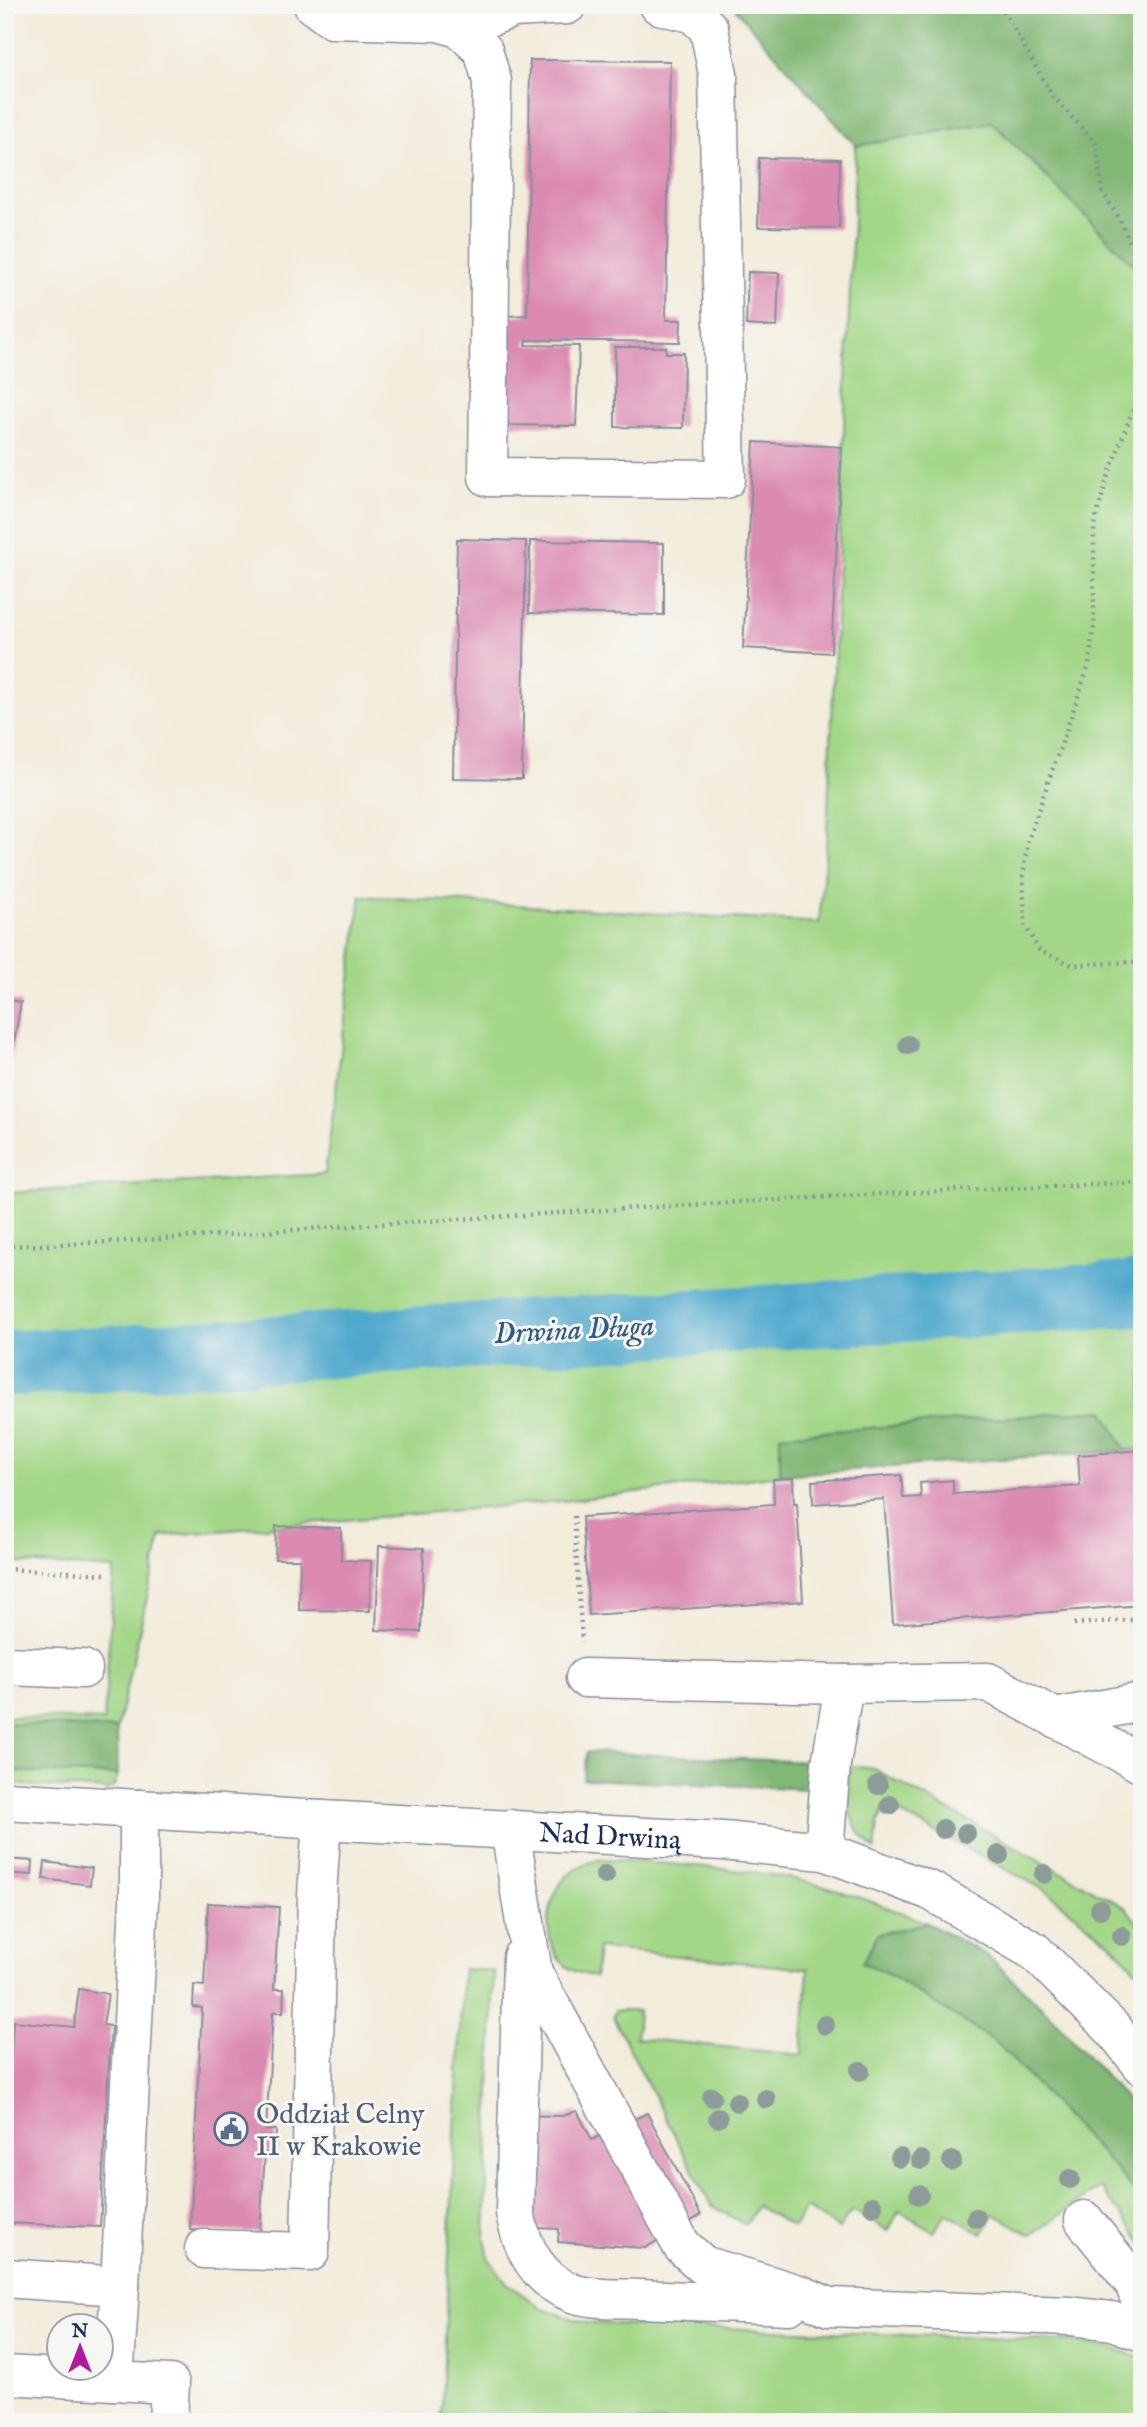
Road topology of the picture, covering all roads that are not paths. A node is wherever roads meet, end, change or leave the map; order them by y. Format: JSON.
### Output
{"nodes":[{"id":1,"x":313,"y":5,"type":"edge"},
{"id":2,"x":567,"y":5,"type":"edge"},
{"id":3,"x":659,"y":5,"type":"edge"},
{"id":4,"x":459,"y":28,"type":"junction"},
{"id":5,"x":5,"y":1666,"type":"edge"},
{"id":6,"x":83,"y":1669,"type":"dead end"},
{"id":7,"x":584,"y":1678,"type":"dead end"},
{"id":8,"x":844,"y":1684,"type":"junction"},
{"id":9,"x":1142,"y":1702,"type":"edge"},
{"id":10,"x":1055,"y":1718,"type":"junction"},
{"id":11,"x":1142,"y":1765,"type":"edge"},
{"id":12,"x":5,"y":1801,"type":"edge"},
{"id":13,"x":139,"y":1809,"type":"junction"},
{"id":14,"x":323,"y":1820,"type":"junction"},
{"id":15,"x":509,"y":1829,"type":"junction"},
{"id":16,"x":824,"y":1851,"type":"junction"},
{"id":17,"x":524,"y":1917,"type":"junction"},
{"id":18,"x":1142,"y":2065,"type":"edge"},
{"id":19,"x":1084,"y":2220,"type":"dead end"},
{"id":20,"x":204,"y":2249,"type":"dead end"},
{"id":21,"x":5,"y":2278,"type":"edge"},
{"id":22,"x":120,"y":2286,"type":"junction"},
{"id":23,"x":1142,"y":2305,"type":"edge"},
{"id":24,"x":830,"y":2307,"type":"junction"},
{"id":25,"x":1142,"y":2332,"type":"edge"},
{"id":26,"x":116,"y":2349,"type":"edge"},
{"id":27,"x":5,"y":2375,"type":"edge"},
{"id":28,"x":46,"y":2377,"type":"edge"},
{"id":29,"x":116,"y":2381,"type":"edge"},
{"id":30,"x":168,"y":2422,"type":"edge"}],
"edges":[{"from":1,"to":4,"type":"street"},
{"from":2,"to":4,"type":"street"},
{"from":3,"to":4,"type":"street"},
{"from":5,"to":6,"type":"street"},
{"from":7,"to":8,"type":"street"},
{"from":8,"to":10,"type":"street"},
{"from":8,"to":16,"type":"street"},
{"from":9,"to":10,"type":"street"},
{"from":10,"to":11,"type":"street"},
{"from":12,"to":13,"type":"street","name":"Nad Drwiną"},
{"from":13,"to":14,"type":"street","name":"Nad Drwiną"},
{"from":13,"to":22,"type":"street"},
{"from":14,"to":15,"type":"street","name":"Nad Drwiną"},
{"from":14,"to":20,"type":"street"},
{"from":15,"to":16,"type":"street","name":"Nad Drwiną"},
{"from":15,"to":17,"type":"street"},
{"from":16,"to":18,"type":"street","name":"Nad Drwiną"},
{"from":17,"to":24,"type":"street"},
{"from":17,"to":24,"type":"street"},
{"from":19,"to":23,"type":"street"},
{"from":21,"to":22,"type":"street"},
{"from":22,"to":26,"type":"street"},
{"from":24,"to":25,"type":"street"},
{"from":27,"to":28,"type":"street"},
{"from":29,"to":30,"type":"street"}]}
